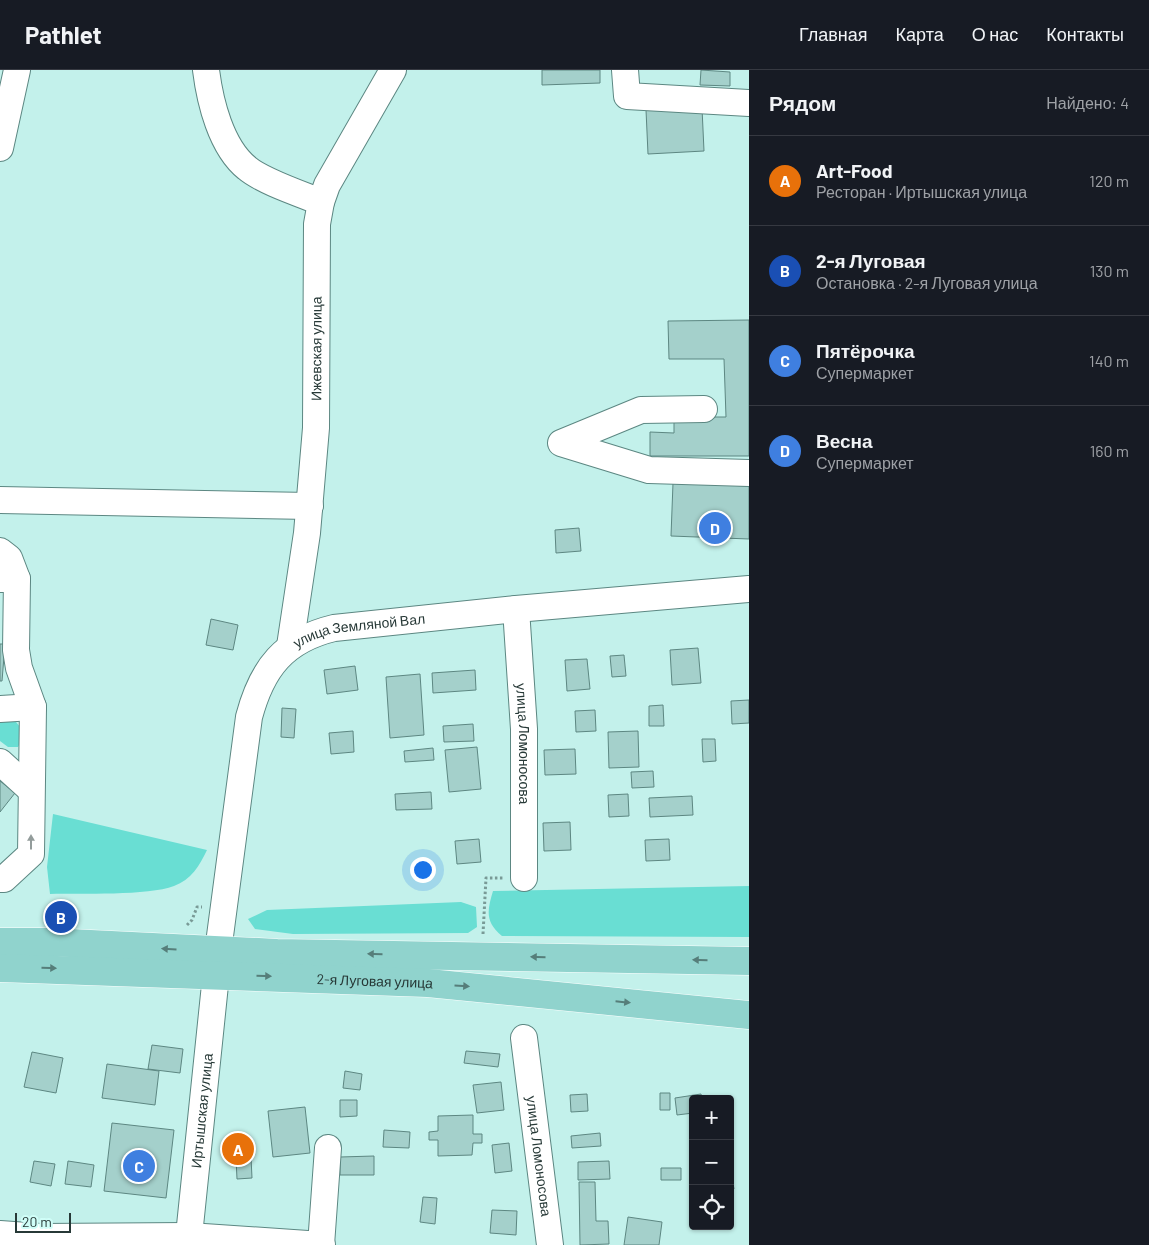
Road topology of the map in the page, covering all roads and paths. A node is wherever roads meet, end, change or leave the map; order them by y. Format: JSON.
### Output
{"nodes":[{"id":1,"x":17,"y":70,"type":"edge"},
{"id":2,"x":206,"y":70,"type":"edge"},
{"id":3,"x":393,"y":70,"type":"edge"},
{"id":4,"x":625,"y":70,"type":"edge"},
{"id":5,"x":749,"y":103,"type":"edge"},
{"id":6,"x":0,"y":148,"type":"edge"},
{"id":7,"x":321,"y":202,"type":"junction"},
{"id":8,"x":704,"y":409,"type":"dead end"},
{"id":9,"x":749,"y":473,"type":"edge"},
{"id":10,"x":0,"y":500,"type":"edge"},
{"id":11,"x":310,"y":506,"type":"junction"},
{"id":12,"x":0,"y":551,"type":"edge"},
{"id":13,"x":8,"y":579,"type":"edge"},
{"id":14,"x":749,"y":589,"type":"edge"},
{"id":15,"x":516,"y":609,"type":"junction"},
{"id":16,"x":290,"y":646,"type":"junction"},
{"id":17,"x":33,"y":707,"type":"junction"},
{"id":18,"x":0,"y":710,"type":"edge"},
{"id":19,"x":0,"y":762,"type":"edge"},
{"id":20,"x":31,"y":790,"type":"junction"},
{"id":21,"x":486,"y":878,"type":"dead end"},
{"id":22,"x":524,"y":878,"type":"dead end"},
{"id":23,"x":2,"y":879,"type":"edge"},
{"id":24,"x":0,"y":942,"type":"edge"},
{"id":25,"x":482,"y":943,"type":"dead end"},
{"id":26,"x":749,"y":961,"type":"edge"},
{"id":27,"x":217,"y":963,"type":"junction"},
{"id":28,"x":0,"y":968,"type":"edge"},
{"id":29,"x":749,"y":1015,"type":"edge"},
{"id":30,"x":524,"y":1038,"type":"dead end"},
{"id":31,"x":328,"y":1148,"type":"dead end"},
{"id":32,"x":0,"y":1234,"type":"edge"},
{"id":33,"x":38,"y":1241,"type":"edge"},
{"id":34,"x":188,"y":1241,"type":"edge"},
{"id":35,"x":321,"y":1245,"type":"edge"},
{"id":36,"x":550,"y":1245,"type":"edge"}],
"edges":[{"from":1,"to":6,"type":"street"},
{"from":2,"to":7,"type":"street"},
{"from":3,"to":7,"type":"street","name":"Ижевская улица"},
{"from":4,"to":5,"type":"street"},
{"from":7,"to":11,"type":"street","name":"Ижевская улица"},
{"from":8,"to":9,"type":"street"},
{"from":10,"to":11,"type":"street"},
{"from":11,"to":16,"type":"street","name":"Ижевская улица"},
{"from":12,"to":13,"type":"street"},
{"from":13,"to":17,"type":"street"},
{"from":14,"to":15,"type":"street","name":"улица Земляной Вал"},
{"from":15,"to":16,"type":"street","name":"улица Земляной Вал"},
{"from":15,"to":22,"type":"street","name":"улица Ломоносова"},
{"from":16,"to":27,"type":"street","name":"улица Земляной Вал"},
{"from":17,"to":18,"type":"street"},
{"from":17,"to":20,"type":"street"},
{"from":19,"to":20,"type":"street"},
{"from":23,"to":20,"type":"street","one_way":true},
{"from":21,"to":25,"type":"path"},
{"from":27,"to":24,"type":"main road","name":"2-я Луговая улица","one_way":true},
{"from":26,"to":27,"type":"main road","name":"2-я Луговая улица","one_way":true},
{"from":28,"to":27,"type":"main road","name":"2-я Луговая улица","one_way":true},
{"from":27,"to":29,"type":"main road","name":"2-я Луговая улица","one_way":true},
{"from":27,"to":34,"type":"street","name":"Иртышская улица"},
{"from":30,"to":36,"type":"street","name":"улица Ломоносова"},
{"from":31,"to":35,"type":"street"},
{"from":32,"to":33,"type":"street"},
{"from":33,"to":34,"type":"street"},
{"from":34,"to":35,"type":"street"}]}
